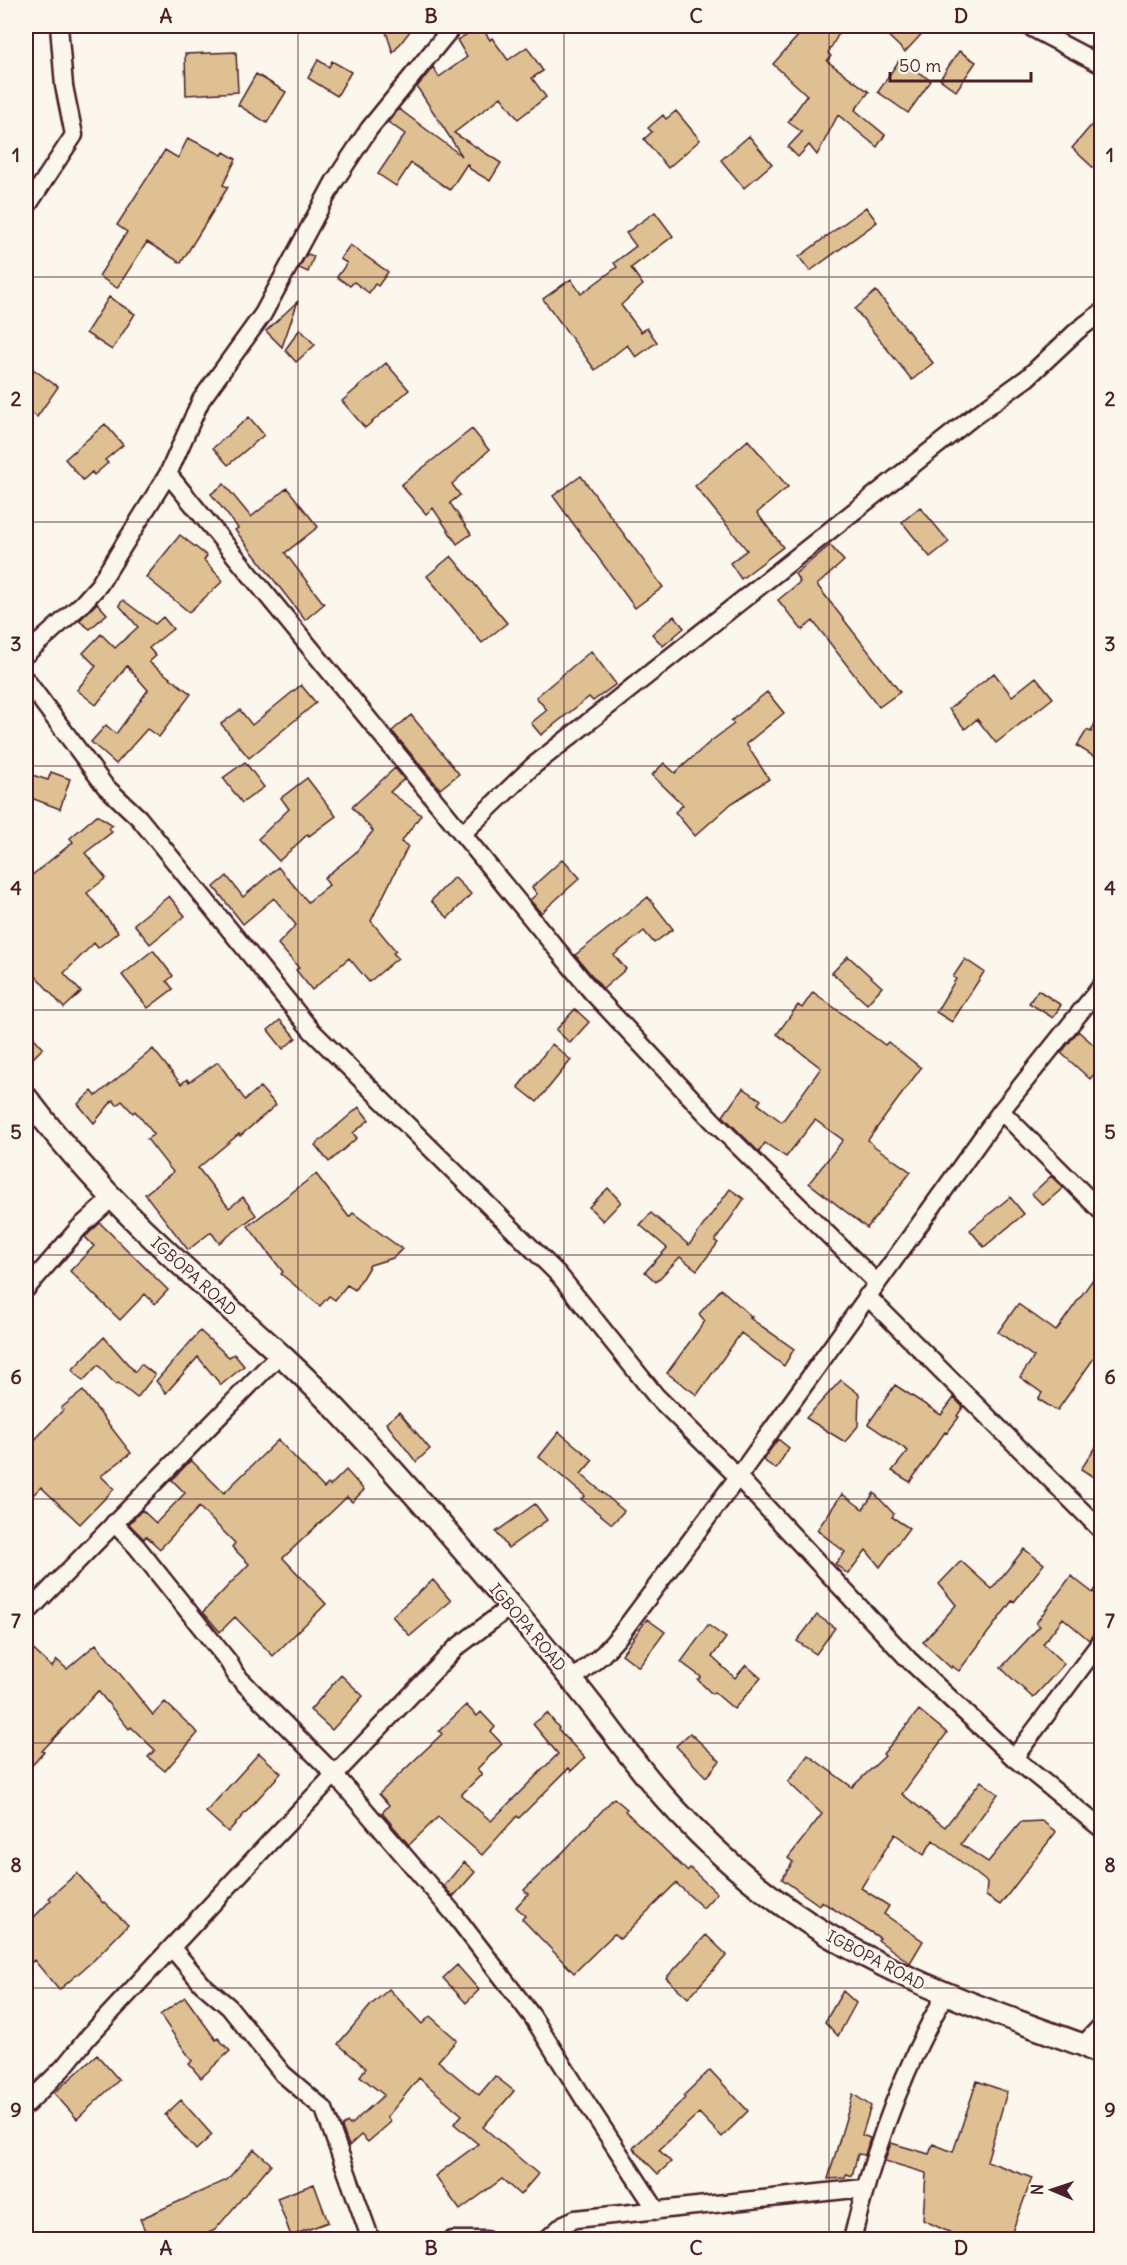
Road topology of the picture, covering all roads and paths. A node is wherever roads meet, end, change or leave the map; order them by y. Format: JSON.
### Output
{"nodes":[{"id":1,"x":59,"y":26,"type":"edge"},
{"id":2,"x":453,"y":26,"type":"edge"},
{"id":3,"x":1028,"y":26,"type":"edge"},
{"id":4,"x":1101,"y":65,"type":"edge"},
{"id":5,"x":26,"y":208,"type":"edge"},
{"id":6,"x":1101,"y":312,"type":"edge"},
{"id":7,"x":168,"y":474,"type":"junction"},
{"id":8,"x":26,"y":654,"type":"edge"},
{"id":9,"x":26,"y":680,"type":"edge"},
{"id":10,"x":462,"y":834,"type":"junction"},
{"id":11,"x":1101,"y":986,"type":"edge"},
{"id":12,"x":26,"y":1097,"type":"edge"},
{"id":13,"x":1001,"y":1111,"type":"junction"},
{"id":14,"x":112,"y":1198,"type":"junction"},
{"id":15,"x":1101,"y":1212,"type":"edge"},
{"id":16,"x":26,"y":1289,"type":"edge"},
{"id":17,"x":872,"y":1289,"type":"junction"},
{"id":18,"x":281,"y":1353,"type":"junction"},
{"id":19,"x":738,"y":1477,"type":"junction"},
{"id":20,"x":114,"y":1522,"type":"junction"},
{"id":21,"x":1101,"y":1531,"type":"edge"},
{"id":22,"x":511,"y":1606,"type":"junction"},
{"id":23,"x":26,"y":1614,"type":"edge"},
{"id":24,"x":1101,"y":1640,"type":"edge"},
{"id":25,"x":572,"y":1680,"type":"junction"},
{"id":26,"x":1014,"y":1758,"type":"junction"},
{"id":27,"x":335,"y":1775,"type":"junction"},
{"id":28,"x":1101,"y":1829,"type":"edge"},
{"id":29,"x":172,"y":1948,"type":"junction"},
{"id":30,"x":945,"y":1995,"type":"junction"},
{"id":31,"x":1101,"y":2025,"type":"edge"},
{"id":32,"x":1092,"y":2050,"type":"edge"},
{"id":33,"x":26,"y":2105,"type":"edge"},
{"id":34,"x":864,"y":2188,"type":"junction"},
{"id":35,"x":657,"y":2211,"type":"junction"},
{"id":36,"x":853,"y":2239,"type":"edge"},
{"id":37,"x":371,"y":2240,"type":"edge"},
{"id":38,"x":452,"y":2240,"type":"edge"},
{"id":39,"x":486,"y":2240,"type":"edge"},
{"id":40,"x":546,"y":2240,"type":"edge"}],
"edges":[{"from":1,"to":5,"type":"street"},
{"from":2,"to":7,"type":"street"},
{"from":3,"to":4,"type":"street"},
{"from":6,"to":10,"type":"street"},
{"from":7,"to":8,"type":"street"},
{"from":7,"to":10,"type":"street"},
{"from":9,"to":19,"type":"street"},
{"from":10,"to":17,"type":"street"},
{"from":11,"to":13,"type":"street"},
{"from":12,"to":14,"type":"street","name":"IGBOPA ROAD"},
{"from":13,"to":15,"type":"street"},
{"from":13,"to":17,"type":"street"},
{"from":14,"to":16,"type":"street"},
{"from":14,"to":18,"type":"street","name":"IGBOPA ROAD"},
{"from":17,"to":19,"type":"street"},
{"from":17,"to":21,"type":"street"},
{"from":18,"to":20,"type":"street"},
{"from":18,"to":22,"type":"street","name":"IGBOPA ROAD"},
{"from":19,"to":25,"type":"street"},
{"from":19,"to":26,"type":"street"},
{"from":20,"to":23,"type":"street"},
{"from":20,"to":27,"type":"street"},
{"from":22,"to":25,"type":"street","name":"IGBOPA ROAD"},
{"from":22,"to":27,"type":"street"},
{"from":24,"to":26,"type":"street"},
{"from":25,"to":30,"type":"street","name":"IGBOPA ROAD"},
{"from":26,"to":28,"type":"street"},
{"from":27,"to":29,"type":"street"},
{"from":27,"to":35,"type":"street"},
{"from":29,"to":33,"type":"street"},
{"from":29,"to":37,"type":"street"},
{"from":30,"to":32,"type":"street","name":"IGBOPA ROAD"},
{"from":30,"to":34,"type":"street"},
{"from":31,"to":32,"type":"street"},
{"from":34,"to":35,"type":"street"},
{"from":34,"to":36,"type":"street"},
{"from":35,"to":40,"type":"street"},
{"from":38,"to":39,"type":"street"}]}
